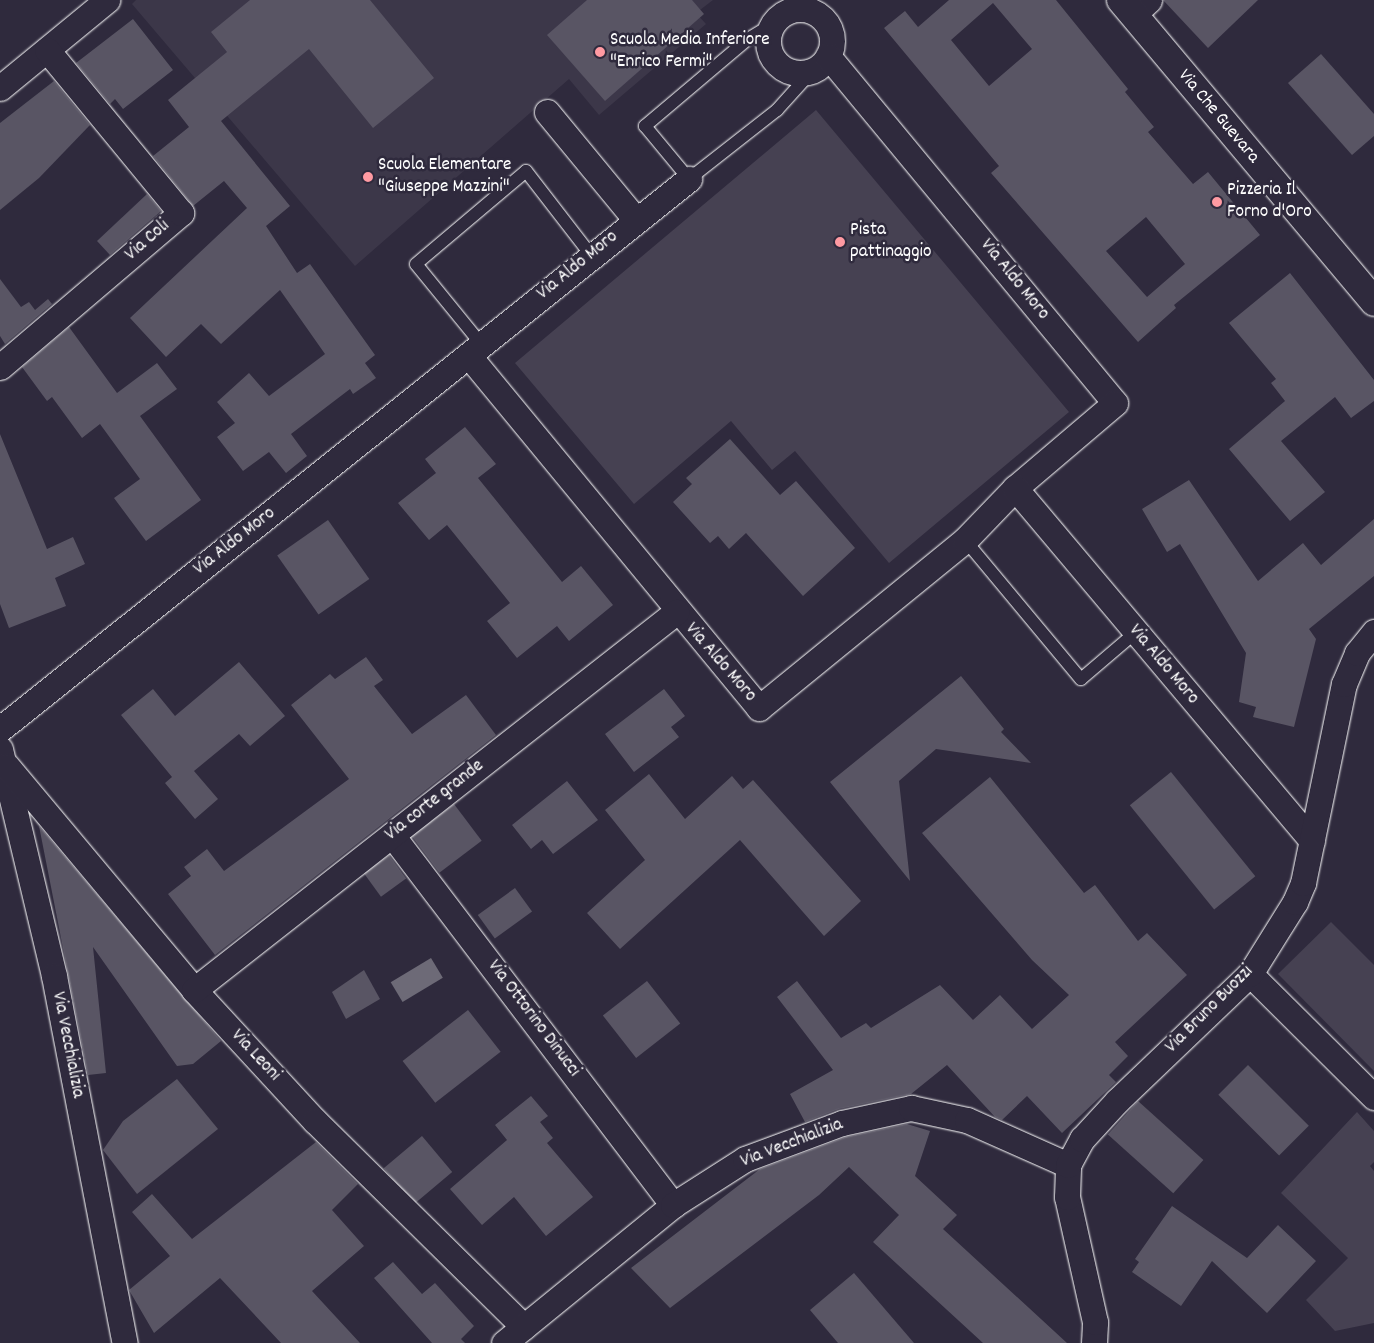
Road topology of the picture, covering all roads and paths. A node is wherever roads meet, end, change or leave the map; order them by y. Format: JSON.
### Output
{"nodes":[{"id":1,"x":107,"y":0,"type":"edge"},
{"id":2,"x":1134,"y":5,"type":"edge"},
{"id":3,"x":773,"y":24,"type":"junction"},
{"id":4,"x":47,"y":50,"type":"junction"},
{"id":5,"x":821,"y":63,"type":"junction"},
{"id":6,"x":0,"y":88,"type":"edge"},
{"id":7,"x":547,"y":112,"type":"dead end"},
{"id":8,"x":689,"y":179,"type":"junction"},
{"id":9,"x":636,"y":220,"type":"junction"},
{"id":10,"x":591,"y":254,"type":"junction"},
{"id":11,"x":1374,"y":302,"type":"edge"},
{"id":12,"x":476,"y":351,"type":"junction"},
{"id":13,"x":0,"y":367,"type":"edge"},
{"id":14,"x":1015,"y":488,"type":"junction"},
{"id":15,"x":965,"y":540,"type":"junction"},
{"id":16,"x":676,"y":612,"type":"junction"},
{"id":17,"x":1136,"y":632,"type":"junction"},
{"id":18,"x":1374,"y":632,"type":"edge"},
{"id":19,"x":0,"y":729,"type":"edge"},
{"id":20,"x":3,"y":758,"type":"edge"},
{"id":21,"x":392,"y":835,"type":"junction"},
{"id":22,"x":1312,"y":841,"type":"junction"},
{"id":23,"x":1250,"y":974,"type":"junction"},
{"id":24,"x":194,"y":990,"type":"junction"},
{"id":25,"x":1374,"y":1097,"type":"edge"},
{"id":26,"x":1068,"y":1165,"type":"junction"},
{"id":27,"x":673,"y":1205,"type":"junction"},
{"id":28,"x":524,"y":1327,"type":"junction"},
{"id":29,"x":125,"y":1343,"type":"edge"},
{"id":30,"x":504,"y":1343,"type":"edge"},
{"id":31,"x":1094,"y":1343,"type":"edge"}],
"edges":[{"from":1,"to":4,"type":"street"},
{"from":2,"to":11,"type":"main road","name":"Via Che Guevara"},
{"from":3,"to":5,"type":"street"},
{"from":3,"to":5,"type":"street"},
{"from":3,"to":8,"type":"lane"},
{"from":4,"to":6,"type":"street"},
{"from":4,"to":13,"type":"street","name":"Via Coli"},
{"from":5,"to":8,"type":"lane"},
{"from":5,"to":14,"type":"street","name":"Via Aldo Moro"},
{"from":7,"to":9,"type":"street"},
{"from":8,"to":9,"type":"street","name":"Via Aldo Moro"},
{"from":9,"to":10,"type":"street","name":"Via Aldo Moro"},
{"from":10,"to":12,"type":"street","name":"Via Aldo Moro"},
{"from":10,"to":12,"type":"lane"},
{"from":12,"to":16,"type":"street","name":"Via Aldo Moro"},
{"from":12,"to":19,"type":"street","name":"Via Aldo Moro"},
{"from":14,"to":15,"type":"street","name":"Via Aldo Moro"},
{"from":14,"to":17,"type":"street","name":"Via Aldo Moro"},
{"from":15,"to":16,"type":"street","name":"Via Aldo Moro"},
{"from":15,"to":17,"type":"lane"},
{"from":16,"to":21,"type":"street","name":"Via corte grande"},
{"from":17,"to":22,"type":"street","name":"Via Aldo Moro"},
{"from":18,"to":22,"type":"street","name":"Via Bruno Buozzi"},
{"from":20,"to":24,"type":"street","name":"Via Leoni"},
{"from":20,"to":29,"type":"street","name":"Via Vecchializia"},
{"from":21,"to":24,"type":"street","name":"Via corte grande"},
{"from":21,"to":27,"type":"street","name":"Via Ottorino Dinucci"},
{"from":22,"to":23,"type":"street","name":"Via Bruno Buozzi"},
{"from":23,"to":25,"type":"street"},
{"from":23,"to":26,"type":"street","name":"Via Bruno Buozzi"},
{"from":24,"to":28,"type":"street","name":"Via Leoni"},
{"from":26,"to":27,"type":"street","name":"Via Vecchializia"},
{"from":26,"to":31,"type":"street","name":"Via Bruno Buozzi"},
{"from":27,"to":28,"type":"street","name":"Via Vecchializia"},
{"from":28,"to":30,"type":"street","name":"Via Vecchializia"}]}
